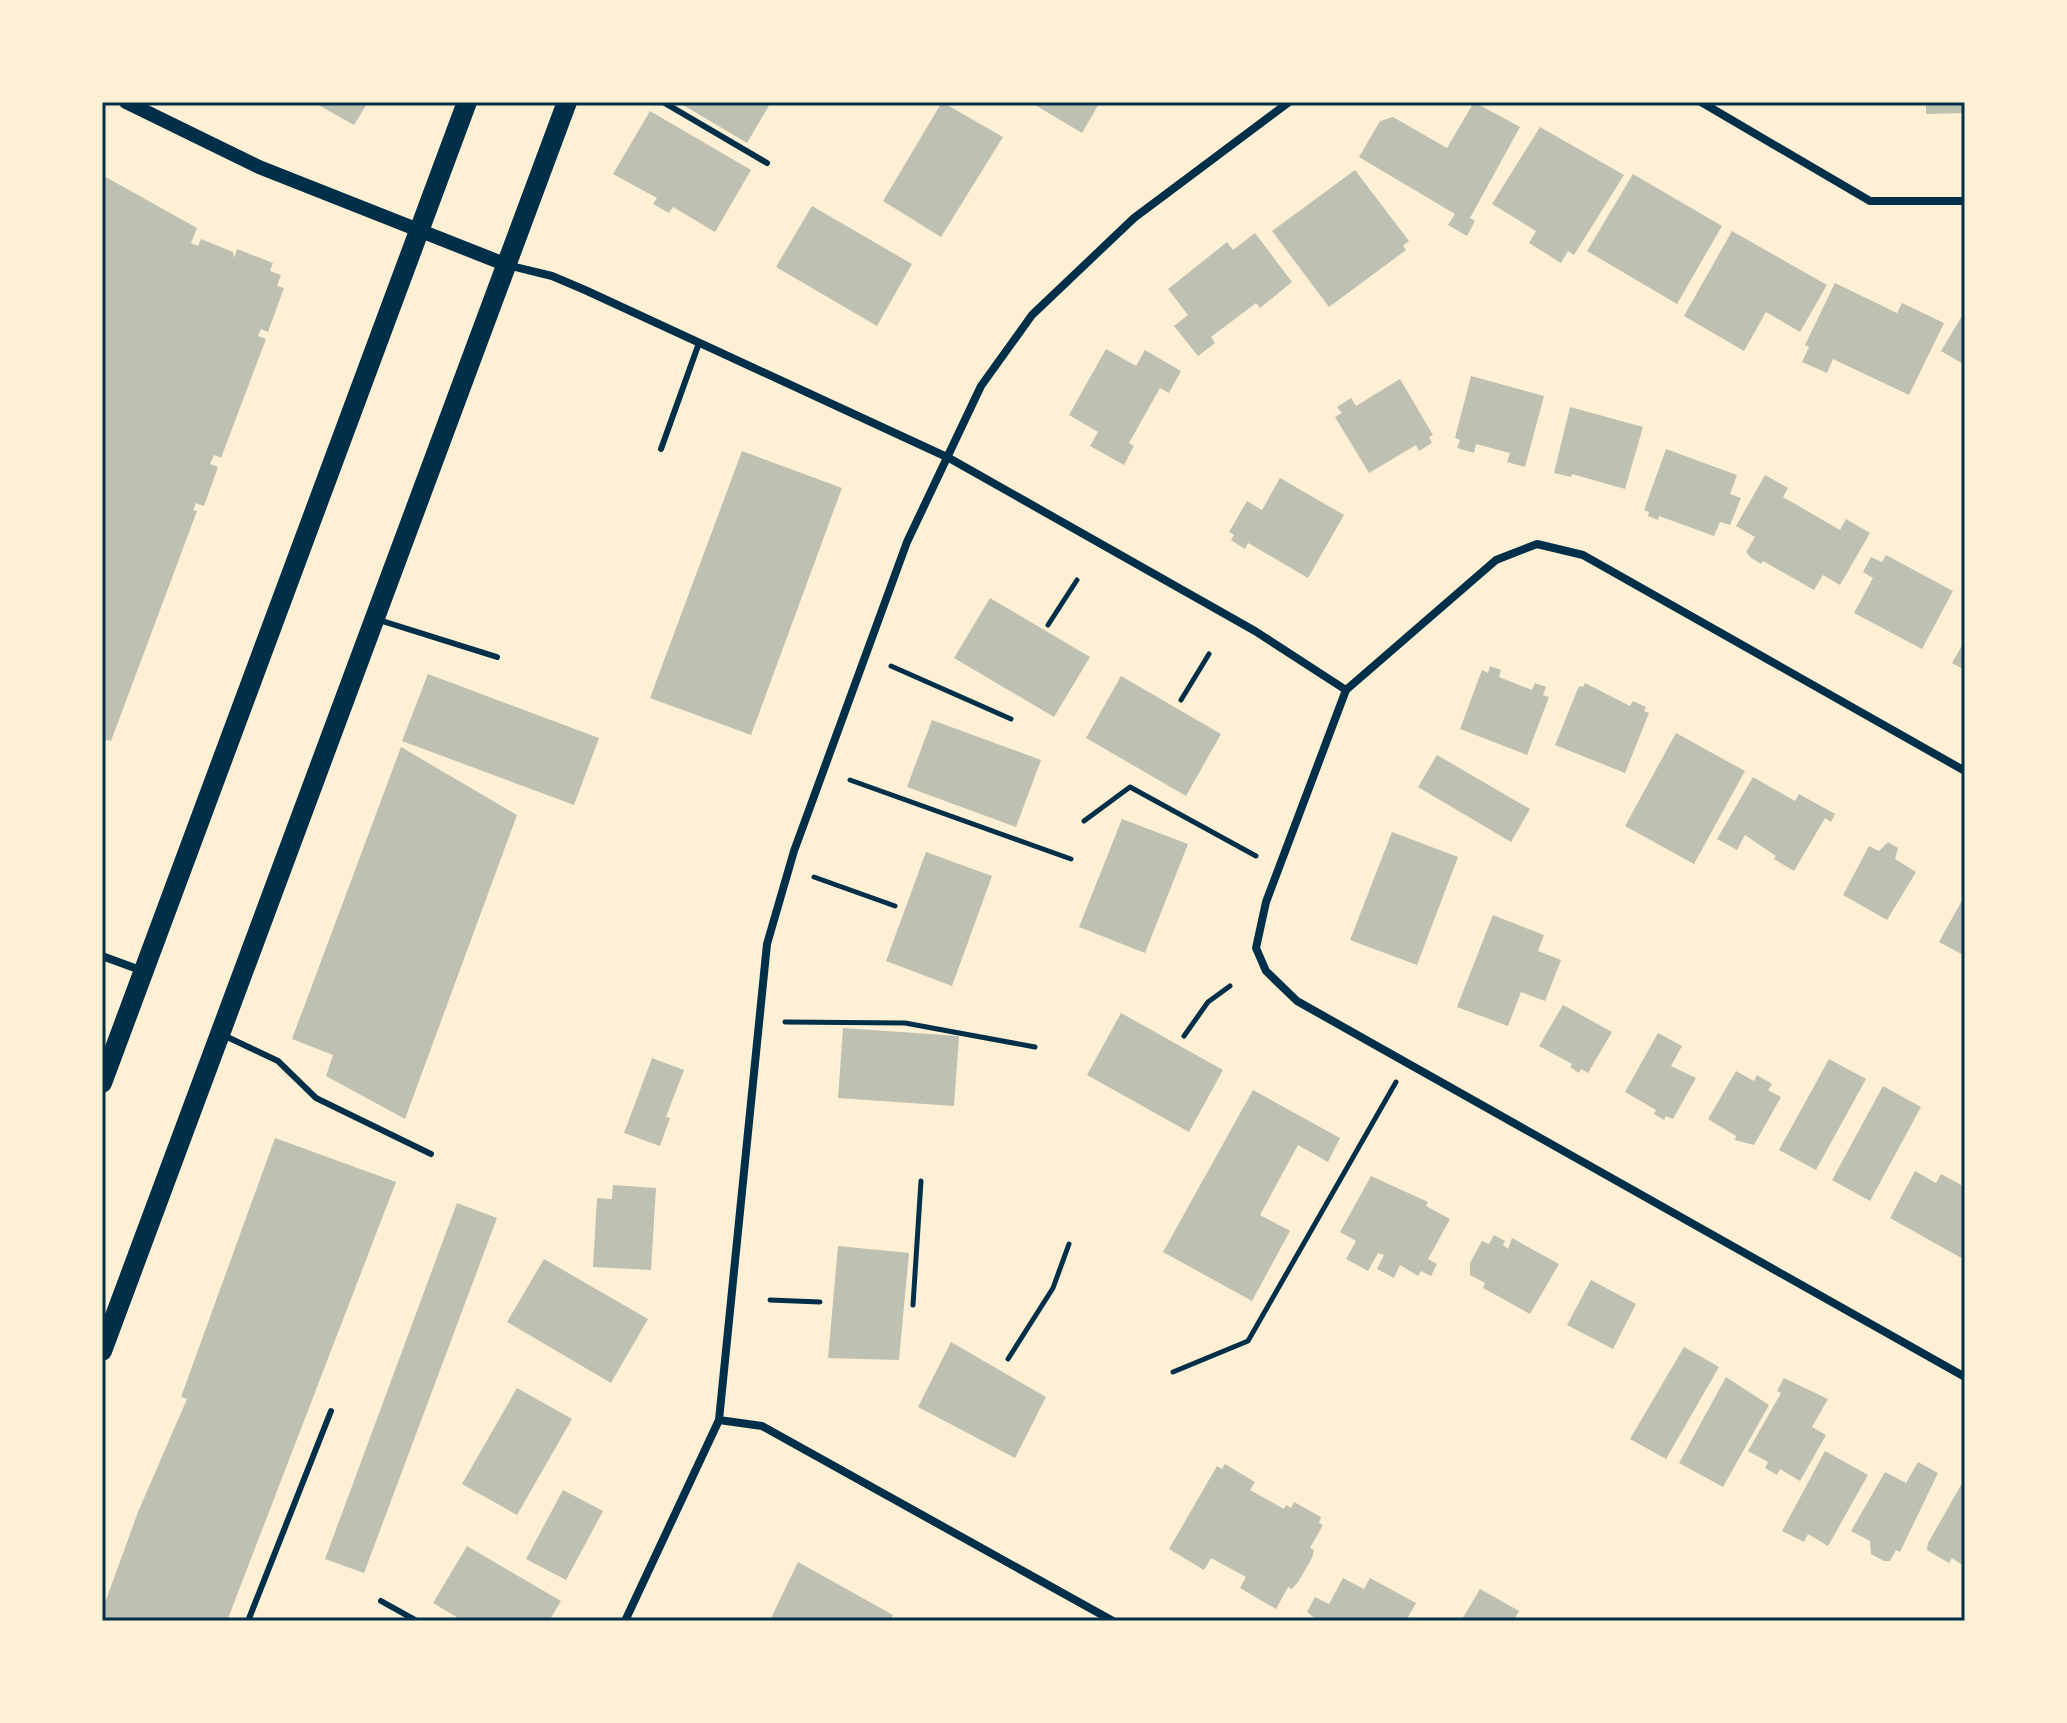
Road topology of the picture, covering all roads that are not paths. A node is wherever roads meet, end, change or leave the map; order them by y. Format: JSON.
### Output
{"nodes":[{"id":1,"x":126,"y":102,"type":"edge"},
{"id":2,"x":467,"y":102,"type":"edge"},
{"id":3,"x":567,"y":102,"type":"edge"},
{"id":4,"x":663,"y":102,"type":"edge"},
{"id":5,"x":1289,"y":102,"type":"edge"},
{"id":6,"x":1701,"y":102,"type":"edge"},
{"id":7,"x":767,"y":163,"type":"dead end"},
{"id":8,"x":1965,"y":201,"type":"edge"},
{"id":9,"x":419,"y":231,"type":"junction"},
{"id":10,"x":507,"y":265,"type":"junction"},
{"id":11,"x":699,"y":343,"type":"junction"},
{"id":12,"x":661,"y":449,"type":"dead end"},
{"id":13,"x":949,"y":458,"type":"junction"},
{"id":14,"x":375,"y":619,"type":"junction"},
{"id":15,"x":497,"y":657,"type":"dead end"},
{"id":16,"x":1346,"y":690,"type":"junction"},
{"id":17,"x":1965,"y":771,"type":"edge"},
{"id":18,"x":102,"y":956,"type":"edge"},
{"id":19,"x":144,"y":971,"type":"junction"},
{"id":20,"x":220,"y":1033,"type":"junction"},
{"id":21,"x":102,"y":1083,"type":"edge"},
{"id":22,"x":431,"y":1154,"type":"dead end"},
{"id":23,"x":102,"y":1351,"type":"edge"},
{"id":24,"x":1965,"y":1377,"type":"edge"},
{"id":25,"x":331,"y":1411,"type":"dead end"},
{"id":26,"x":719,"y":1420,"type":"junction"},
{"id":27,"x":381,"y":1601,"type":"dead end"},
{"id":28,"x":248,"y":1621,"type":"edge"},
{"id":29,"x":417,"y":1621,"type":"edge"},
{"id":30,"x":625,"y":1621,"type":"edge"},
{"id":31,"x":1113,"y":1621,"type":"edge"}],
"edges":[{"from":1,"to":9,"type":"street"},
{"from":2,"to":9,"type":"main road"},
{"from":3,"to":10,"type":"main road"},
{"from":4,"to":7,"type":"lane"},
{"from":5,"to":13,"type":"street"},
{"from":6,"to":8,"type":"street"},
{"from":9,"to":10,"type":"street"},
{"from":9,"to":19,"type":"main road"},
{"from":10,"to":11,"type":"street"},
{"from":10,"to":14,"type":"main road"},
{"from":11,"to":12,"type":"lane"},
{"from":11,"to":13,"type":"street"},
{"from":13,"to":16,"type":"street"},
{"from":13,"to":26,"type":"street"},
{"from":14,"to":15,"type":"lane"},
{"from":14,"to":20,"type":"main road"},
{"from":16,"to":17,"type":"street"},
{"from":16,"to":24,"type":"street"},
{"from":18,"to":19,"type":"street"},
{"from":19,"to":21,"type":"main road"},
{"from":20,"to":22,"type":"lane"},
{"from":20,"to":23,"type":"main road"},
{"from":25,"to":28,"type":"lane"},
{"from":26,"to":30,"type":"street"},
{"from":26,"to":31,"type":"street"},
{"from":27,"to":29,"type":"lane"}]}
